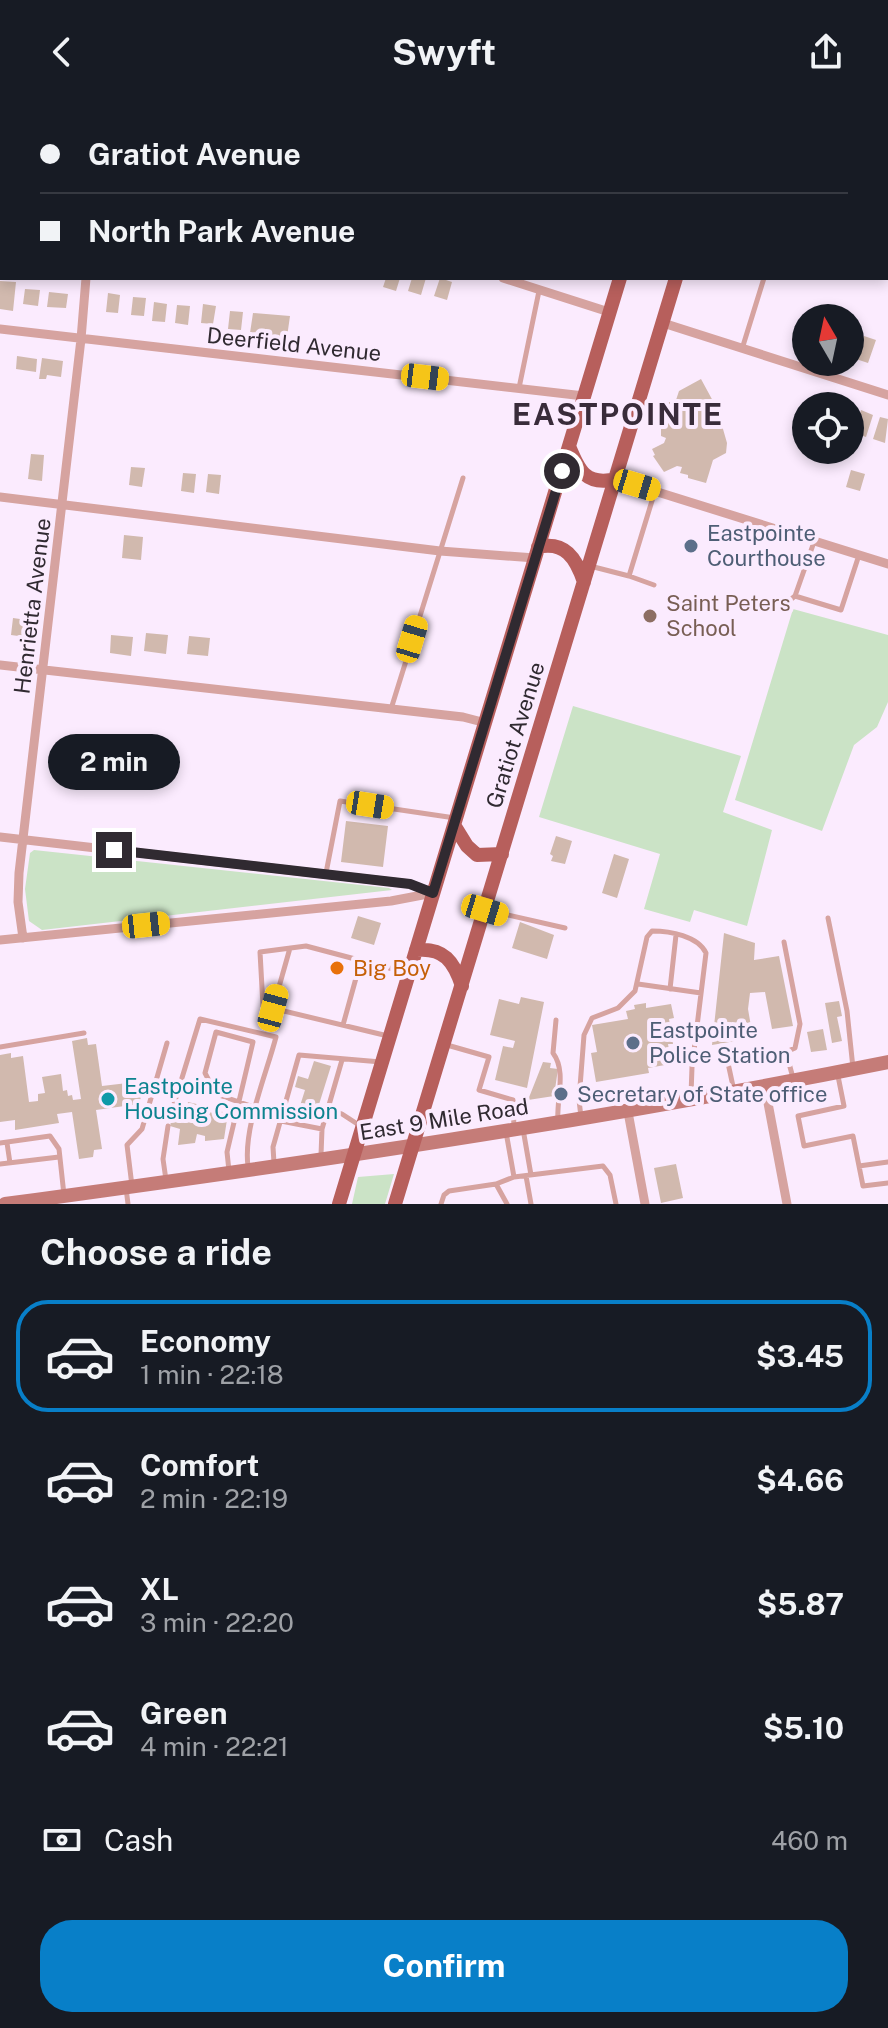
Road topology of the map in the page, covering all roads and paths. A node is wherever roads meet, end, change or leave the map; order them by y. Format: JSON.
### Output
{"nodes":[{"id":1,"x":86,"y":280,"type":"edge"},
{"id":2,"x":509,"y":280,"type":"edge"},
{"id":3,"x":619,"y":280,"type":"edge"},
{"id":4,"x":675,"y":280,"type":"edge"},
{"id":5,"x":763,"y":280,"type":"edge"},
{"id":6,"x":540,"y":290,"type":"junction"},
{"id":7,"x":609,"y":312,"type":"junction"},
{"id":8,"x":663,"y":323,"type":"junction"},
{"id":9,"x":0,"y":329,"type":"edge"},
{"id":10,"x":81,"y":339,"type":"junction"},
{"id":11,"x":741,"y":350,"type":"junction"},
{"id":12,"x":519,"y":388,"type":"junction"},
{"id":13,"x":888,"y":395,"type":"edge"},
{"id":14,"x":584,"y":396,"type":"junction"},
{"id":15,"x":569,"y":446,"type":"junction"},
{"id":16,"x":463,"y":478,"type":"dead end"},
{"id":17,"x":616,"y":479,"type":"junction"},
{"id":18,"x":655,"y":491,"type":"junction"},
{"id":19,"x":0,"y":497,"type":"edge"},
{"id":20,"x":62,"y":504,"type":"junction"},
{"id":21,"x":814,"y":541,"type":"junction"},
{"id":22,"x":440,"y":551,"type":"junction"},
{"id":23,"x":536,"y":552,"type":"junction"},
{"id":24,"x":859,"y":555,"type":"junction"},
{"id":25,"x":888,"y":564,"type":"edge"},
{"id":26,"x":589,"y":566,"type":"junction"},
{"id":27,"x":629,"y":576,"type":"junction"},
{"id":28,"x":584,"y":582,"type":"junction"},
{"id":29,"x":654,"y":585,"type":"dead end"},
{"id":30,"x":795,"y":596,"type":"junction"},
{"id":31,"x":779,"y":609,"type":"dead end"},
{"id":32,"x":0,"y":665,"type":"edge"},
{"id":33,"x":43,"y":670,"type":"junction"},
{"id":34,"x":391,"y":709,"type":"junction"},
{"id":35,"x":486,"y":723,"type":"junction"},
{"id":36,"x":455,"y":822,"type":"junction"},
{"id":37,"x":0,"y":837,"type":"edge"},
{"id":38,"x":23,"y":840,"type":"junction"},
{"id":39,"x":502,"y":854,"type":"junction"},
{"id":40,"x":326,"y":874,"type":"junction"},
{"id":41,"x":433,"y":893,"type":"junction"},
{"id":42,"x":485,"y":910,"type":"junction"},
{"id":43,"x":828,"y":918,"type":"dead end"},
{"id":44,"x":565,"y":928,"type":"dead end"},
{"id":45,"x":676,"y":935,"type":"junction"},
{"id":46,"x":23,"y":938,"type":"junction"},
{"id":47,"x":0,"y":940,"type":"edge"},
{"id":48,"x":784,"y":942,"type":"dead end"},
{"id":49,"x":290,"y":948,"type":"junction"},
{"id":50,"x":416,"y":950,"type":"junction"},
{"id":51,"x":361,"y":960,"type":"junction"},
{"id":52,"x":409,"y":974,"type":"junction"},
{"id":53,"x":638,"y":984,"type":"junction"},
{"id":54,"x":462,"y":987,"type":"junction"},
{"id":55,"x":670,"y":989,"type":"junction"},
{"id":56,"x":701,"y":993,"type":"junction"},
{"id":57,"x":273,"y":1008,"type":"junction"},
{"id":58,"x":556,"y":1020,"type":"dead end"},
{"id":59,"x":343,"y":1025,"type":"junction"},
{"id":60,"x":84,"y":1033,"type":"dead end"},
{"id":61,"x":390,"y":1036,"type":"junction"},
{"id":62,"x":167,"y":1043,"type":"dead end"},
{"id":63,"x":444,"y":1044,"type":"junction"},
{"id":64,"x":0,"y":1047,"type":"edge"},
{"id":65,"x":786,"y":1052,"type":"junction"},
{"id":66,"x":342,"y":1060,"type":"junction"},
{"id":67,"x":382,"y":1062,"type":"junction"},
{"id":68,"x":888,"y":1062,"type":"edge"},
{"id":69,"x":845,"y":1071,"type":"junction"},
{"id":70,"x":793,"y":1081,"type":"junction"},
{"id":71,"x":765,"y":1087,"type":"junction"},
{"id":72,"x":734,"y":1092,"type":"junction"},
{"id":73,"x":691,"y":1100,"type":"junction"},
{"id":74,"x":240,"y":1103,"type":"junction"},
{"id":75,"x":174,"y":1104,"type":"dead end"},
{"id":76,"x":256,"y":1108,"type":"junction"},
{"id":77,"x":328,"y":1109,"type":"junction"},
{"id":78,"x":628,"y":1112,"type":"junction"},
{"id":79,"x":582,"y":1119,"type":"junction"},
{"id":80,"x":281,"y":1121,"type":"junction"},
{"id":81,"x":558,"y":1123,"type":"junction"},
{"id":82,"x":168,"y":1126,"type":"dead end"},
{"id":83,"x":362,"y":1127,"type":"junction"},
{"id":84,"x":322,"y":1129,"type":"junction"},
{"id":85,"x":514,"y":1130,"type":"junction"},
{"id":86,"x":4,"y":1143,"type":"edge"},
{"id":87,"x":413,"y":1146,"type":"junction"},
{"id":88,"x":354,"y":1156,"type":"junction"},
{"id":89,"x":59,"y":1157,"type":"junction"},
{"id":90,"x":321,"y":1161,"type":"junction"},
{"id":91,"x":888,"y":1162,"type":"edge"},
{"id":92,"x":10,"y":1163,"type":"junction"},
{"id":93,"x":0,"y":1164,"type":"edge"},
{"id":94,"x":859,"y":1166,"type":"junction"},
{"id":95,"x":275,"y":1168,"type":"junction"},
{"id":96,"x":248,"y":1171,"type":"junction"},
{"id":97,"x":229,"y":1174,"type":"junction"},
{"id":98,"x":528,"y":1175,"type":"junction"},
{"id":99,"x":514,"y":1177,"type":"junction"},
{"id":100,"x":166,"y":1182,"type":"junction"},
{"id":101,"x":888,"y":1183,"type":"edge"},
{"id":102,"x":496,"y":1184,"type":"junction"},
{"id":103,"x":129,"y":1187,"type":"junction"},
{"id":104,"x":103,"y":1197,"type":"edge"},
{"id":105,"x":57,"y":1199,"type":"edge"},
{"id":106,"x":5,"y":1204,"type":"edge"},
{"id":107,"x":128,"y":1204,"type":"edge"},
{"id":108,"x":339,"y":1204,"type":"edge"},
{"id":109,"x":395,"y":1204,"type":"edge"},
{"id":110,"x":441,"y":1204,"type":"edge"},
{"id":111,"x":507,"y":1204,"type":"edge"},
{"id":112,"x":531,"y":1204,"type":"edge"},
{"id":113,"x":616,"y":1204,"type":"edge"},
{"id":114,"x":645,"y":1204,"type":"edge"},
{"id":115,"x":787,"y":1204,"type":"edge"}],
"edges":[{"from":1,"to":10,"type":"street","name":"Henrietta Avenue"},
{"from":2,"to":6,"type":"street"},
{"from":3,"to":7,"type":"main road","name":"Gratiot Avenue"},
{"from":4,"to":8,"type":"main road","name":"Gratiot Avenue"},
{"from":5,"to":11,"type":"lane"},
{"from":6,"to":7,"type":"street"},
{"from":6,"to":12,"type":"lane"},
{"from":7,"to":14,"type":"main road","name":"Gratiot Avenue"},
{"from":8,"to":11,"type":"street"},
{"from":8,"to":17,"type":"main road","name":"Gratiot Avenue"},
{"from":9,"to":10,"type":"street","name":"Deerfield Avenue"},
{"from":10,"to":12,"type":"street","name":"Deerfield Avenue"},
{"from":10,"to":20,"type":"street","name":"Henrietta Avenue"},
{"from":11,"to":13,"type":"street"},
{"from":12,"to":14,"type":"street","name":"Deerfield Avenue"},
{"from":14,"to":15,"type":"main road","name":"Gratiot Avenue"},
{"from":15,"to":17,"type":"main road"},
{"from":15,"to":23,"type":"main road","name":"Gratiot Avenue"},
{"from":16,"to":22,"type":"lane"},
{"from":17,"to":18,"type":"street"},
{"from":17,"to":26,"type":"main road","name":"Gratiot Avenue"},
{"from":18,"to":21,"type":"street"},
{"from":18,"to":27,"type":"lane"},
{"from":19,"to":20,"type":"street"},
{"from":20,"to":22,"type":"street"},
{"from":20,"to":33,"type":"street","name":"Henrietta Avenue"},
{"from":21,"to":24,"type":"street"},
{"from":21,"to":30,"type":"lane"},
{"from":22,"to":23,"type":"street"},
{"from":22,"to":34,"type":"lane"},
{"from":23,"to":28,"type":"main road"},
{"from":23,"to":35,"type":"main road","name":"Gratiot Avenue"},
{"from":24,"to":25,"type":"street"},
{"from":24,"to":30,"type":"lane"},
{"from":26,"to":27,"type":"lane"},
{"from":26,"to":28,"type":"main road","name":"Gratiot Avenue"},
{"from":27,"to":29,"type":"lane"},
{"from":28,"to":39,"type":"main road","name":"Gratiot Avenue"},
{"from":30,"to":31,"type":"lane"},
{"from":32,"to":33,"type":"street"},
{"from":33,"to":34,"type":"street"},
{"from":33,"to":38,"type":"street","name":"Henrietta Avenue"},
{"from":34,"to":35,"type":"street"},
{"from":35,"to":36,"type":"main road","name":"Gratiot Avenue"},
{"from":36,"to":39,"type":"main road"},
{"from":36,"to":40,"type":"lane"},
{"from":36,"to":41,"type":"main road","name":"Gratiot Avenue"},
{"from":37,"to":38,"type":"street"},
{"from":38,"to":40,"type":"street"},
{"from":38,"to":46,"type":"street","name":"Henrietta Avenue"},
{"from":39,"to":42,"type":"main road","name":"Gratiot Avenue"},
{"from":40,"to":41,"type":"street"},
{"from":41,"to":46,"type":"street"},
{"from":41,"to":50,"type":"main road","name":"Gratiot Avenue"},
{"from":42,"to":44,"type":"lane"},
{"from":42,"to":54,"type":"main road","name":"Gratiot Avenue"},
{"from":43,"to":69,"type":"lane"},
{"from":45,"to":53,"type":"lane"},
{"from":45,"to":55,"type":"lane"},
{"from":45,"to":56,"type":"lane"},
{"from":46,"to":47,"type":"street"},
{"from":48,"to":65,"type":"lane"},
{"from":49,"to":51,"type":"lane"},
{"from":49,"to":57,"type":"lane"},
{"from":49,"to":57,"type":"lane"},
{"from":50,"to":52,"type":"main road","name":"Gratiot Avenue"},
{"from":50,"to":54,"type":"main road"},
{"from":51,"to":52,"type":"lane"},
{"from":51,"to":59,"type":"lane"},
{"from":52,"to":61,"type":"main road","name":"Gratiot Avenue"},
{"from":53,"to":55,"type":"lane"},
{"from":53,"to":79,"type":"lane"},
{"from":54,"to":63,"type":"main road","name":"Gratiot Avenue"},
{"from":55,"to":56,"type":"lane"},
{"from":56,"to":73,"type":"lane"},
{"from":57,"to":59,"type":"lane"},
{"from":58,"to":81,"type":"lane"},
{"from":59,"to":61,"type":"lane"},
{"from":60,"to":64,"type":"lane"},
{"from":61,"to":67,"type":"main road","name":"Gratiot Avenue"},
{"from":62,"to":103,"type":"lane"},
{"from":63,"to":85,"type":"lane"},
{"from":63,"to":87,"type":"main road","name":"Gratiot Avenue"},
{"from":65,"to":70,"type":"lane"},
{"from":65,"to":72,"type":"lane"},
{"from":66,"to":67,"type":"lane"},
{"from":66,"to":77,"type":"lane"},
{"from":66,"to":80,"type":"lane"},
{"from":67,"to":83,"type":"main road","name":"Gratiot Avenue"},
{"from":68,"to":69,"type":"main road","name":"East 9 Mile Road"},
{"from":69,"to":70,"type":"main road","name":"East 9 Mile Road"},
{"from":69,"to":94,"type":"lane"},
{"from":70,"to":71,"type":"main road","name":"East 9 Mile Road"},
{"from":71,"to":72,"type":"main road","name":"East 9 Mile Road"},
{"from":71,"to":115,"type":"street"},
{"from":72,"to":73,"type":"main road","name":"East 9 Mile Road"},
{"from":73,"to":78,"type":"main road","name":"East 9 Mile Road"},
{"from":74,"to":74,"type":"lane"},
{"from":74,"to":76,"type":"lane"},
{"from":74,"to":97,"type":"lane"},
{"from":75,"to":76,"type":"lane"},
{"from":76,"to":96,"type":"lane"},
{"from":77,"to":83,"type":"lane"},
{"from":77,"to":84,"type":"lane"},
{"from":78,"to":79,"type":"main road","name":"East 9 Mile Road"},
{"from":78,"to":114,"type":"street"},
{"from":79,"to":81,"type":"main road","name":"East 9 Mile Road"},
{"from":80,"to":84,"type":"lane"},
{"from":80,"to":95,"type":"lane"},
{"from":81,"to":85,"type":"main road","name":"East 9 Mile Road"},
{"from":82,"to":100,"type":"lane"},
{"from":83,"to":88,"type":"main road","name":"Gratiot Avenue"},
{"from":84,"to":90,"type":"lane"},
{"from":85,"to":87,"type":"main road","name":"East 9 Mile Road"},
{"from":85,"to":98,"type":"lane"},
{"from":85,"to":99,"type":"lane"},
{"from":86,"to":89,"type":"lane"},
{"from":86,"to":92,"type":"lane"},
{"from":87,"to":88,"type":"main road","name":"East 9 Mile Road"},
{"from":87,"to":109,"type":"main road","name":"Gratiot Avenue"},
{"from":88,"to":90,"type":"main road","name":"East 9 Mile Road"},
{"from":88,"to":108,"type":"main road","name":"Gratiot Avenue"},
{"from":89,"to":92,"type":"lane"},
{"from":89,"to":105,"type":"lane"},
{"from":90,"to":95,"type":"main road","name":"East 9 Mile Road"},
{"from":91,"to":94,"type":"lane"},
{"from":92,"to":93,"type":"lane"},
{"from":94,"to":101,"type":"lane"},
{"from":95,"to":96,"type":"main road","name":"East 9 Mile Road"},
{"from":96,"to":97,"type":"main road","name":"East 9 Mile Road"},
{"from":97,"to":100,"type":"main road","name":"East 9 Mile Road"},
{"from":98,"to":99,"type":"lane"},
{"from":98,"to":112,"type":"lane"},
{"from":98,"to":113,"type":"lane"},
{"from":99,"to":102,"type":"lane"},
{"from":100,"to":103,"type":"main road","name":"East 9 Mile Road"},
{"from":102,"to":110,"type":"lane"},
{"from":102,"to":111,"type":"lane"},
{"from":103,"to":104,"type":"main road","name":"East 9 Mile Road"},
{"from":103,"to":107,"type":"lane"},
{"from":104,"to":105,"type":"main road","name":"East 9 Mile Road"},
{"from":105,"to":106,"type":"main road","name":"East 9 Mile Road"}]}
